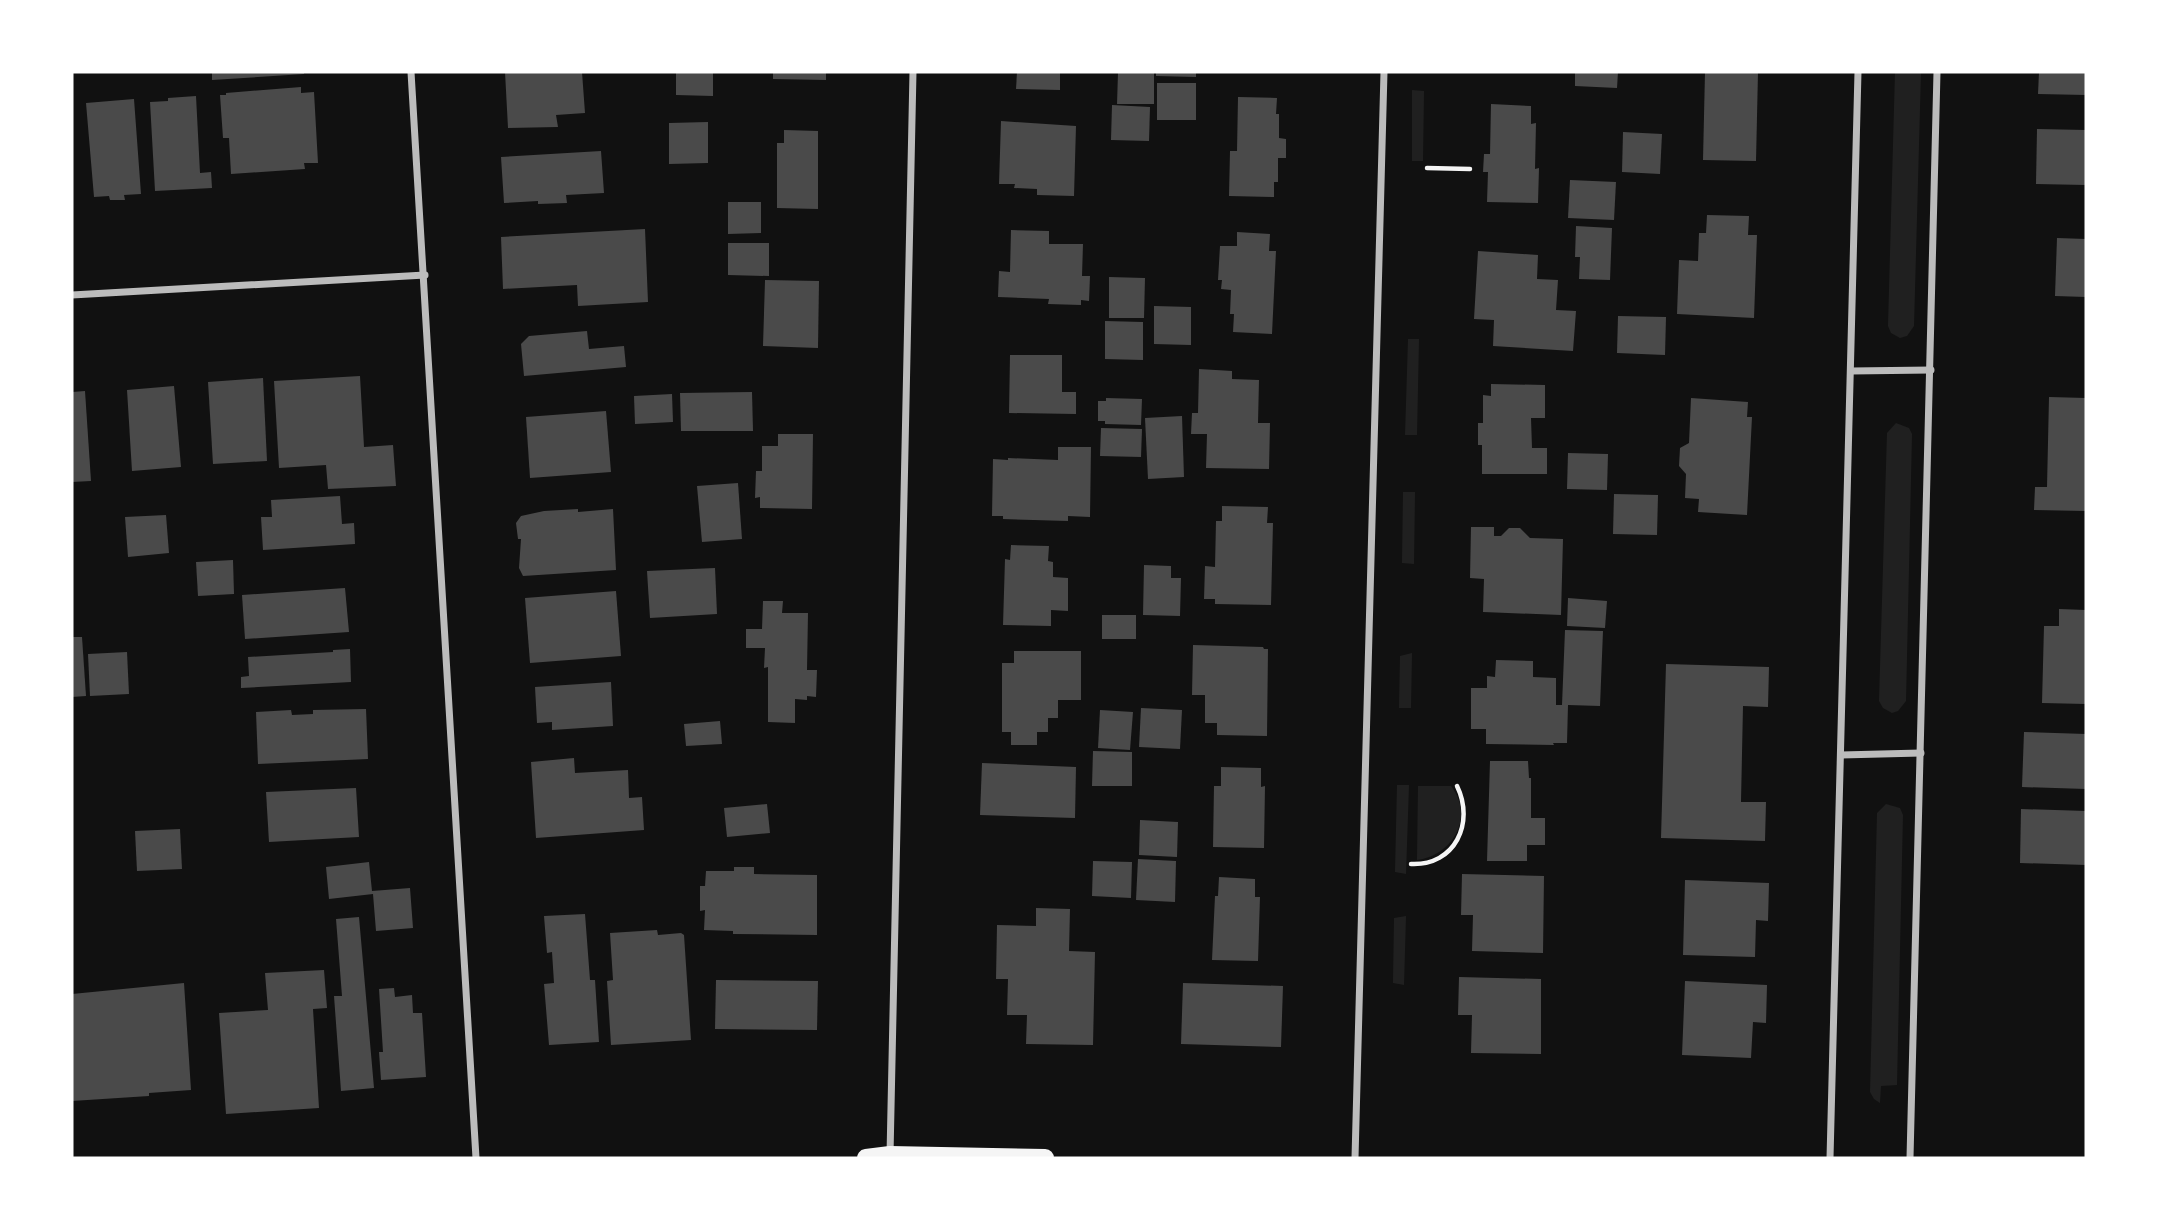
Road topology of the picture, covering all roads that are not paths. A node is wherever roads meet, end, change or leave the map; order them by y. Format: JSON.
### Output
{"nodes":[{"id":1,"x":411,"y":72,"type":"edge"},
{"id":2,"x":913,"y":72,"type":"edge"},
{"id":3,"x":1384,"y":72,"type":"edge"},
{"id":4,"x":1858,"y":72,"type":"edge"},
{"id":5,"x":1937,"y":72,"type":"edge"},
{"id":6,"x":425,"y":275,"type":"junction"},
{"id":7,"x":72,"y":295,"type":"edge"},
{"id":8,"x":1931,"y":370,"type":"junction"},
{"id":9,"x":1851,"y":371,"type":"junction"},
{"id":10,"x":1921,"y":753,"type":"junction"},
{"id":11,"x":1841,"y":755,"type":"junction"},
{"id":12,"x":890,"y":1155,"type":"junction"},
{"id":13,"x":476,"y":1158,"type":"edge"},
{"id":14,"x":866,"y":1158,"type":"edge"},
{"id":15,"x":1045,"y":1158,"type":"edge"},
{"id":16,"x":1354,"y":1158,"type":"edge"},
{"id":17,"x":1830,"y":1158,"type":"edge"},
{"id":18,"x":1910,"y":1158,"type":"edge"}],
"edges":[{"from":1,"to":6,"type":"street"},
{"from":2,"to":12,"type":"street"},
{"from":3,"to":16,"type":"street"},
{"from":4,"to":9,"type":"street"},
{"from":5,"to":8,"type":"street"},
{"from":6,"to":7,"type":"street"},
{"from":6,"to":13,"type":"street"},
{"from":8,"to":9,"type":"street"},
{"from":8,"to":10,"type":"street"},
{"from":9,"to":11,"type":"street"},
{"from":10,"to":11,"type":"street"},
{"from":10,"to":18,"type":"street"},
{"from":11,"to":17,"type":"street"},
{"from":12,"to":14,"type":"main road"},
{"from":12,"to":15,"type":"main road"}]}
